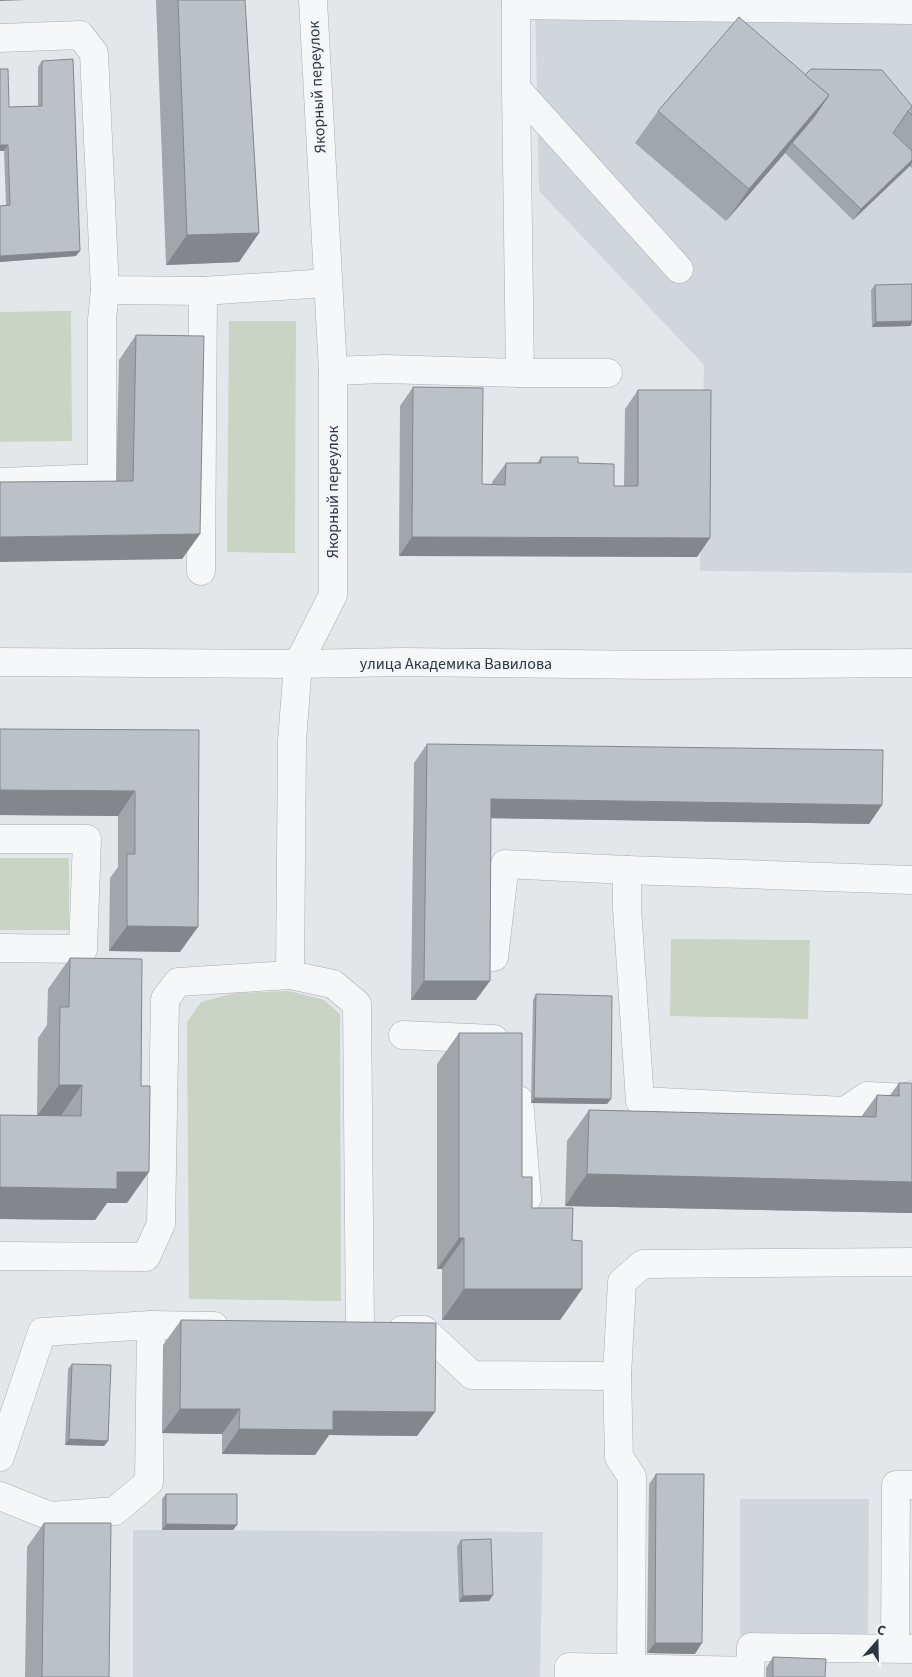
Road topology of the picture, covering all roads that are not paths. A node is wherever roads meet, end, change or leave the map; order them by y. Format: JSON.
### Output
{"nodes":[{"id":1,"x":313,"y":0,"type":"edge"},
{"id":2,"x":516,"y":2,"type":"edge"},
{"id":3,"x":912,"y":10,"type":"edge"},
{"id":4,"x":0,"y":38,"type":"edge"},
{"id":5,"x":516,"y":88,"type":"junction"},
{"id":6,"x":679,"y":270,"type":"dead end"},
{"id":7,"x":328,"y":283,"type":"junction"},
{"id":8,"x":105,"y":290,"type":"junction"},
{"id":9,"x":203,"y":290,"type":"junction"},
{"id":10,"x":332,"y":372,"type":"junction"},
{"id":11,"x":520,"y":373,"type":"junction"},
{"id":12,"x":608,"y":373,"type":"dead end"},
{"id":13,"x":0,"y":482,"type":"edge"},
{"id":14,"x":201,"y":571,"type":"edge"},
{"id":15,"x":0,"y":662,"type":"edge"},
{"id":16,"x":912,"y":663,"type":"edge"},
{"id":17,"x":298,"y":664,"type":"junction"},
{"id":18,"x":0,"y":839,"type":"edge"},
{"id":19,"x":627,"y":870,"type":"junction"},
{"id":20,"x":912,"y":880,"type":"edge"},
{"id":21,"x":0,"y":948,"type":"edge"},
{"id":22,"x":494,"y":957,"type":"dead end"},
{"id":23,"x":290,"y":975,"type":"junction"},
{"id":24,"x":403,"y":1035,"type":"dead end"},
{"id":25,"x":515,"y":1048,"type":"edge"},
{"id":26,"x":517,"y":1076,"type":"edge"},
{"id":27,"x":912,"y":1095,"type":"edge"},
{"id":28,"x":527,"y":1199,"type":"edge"},
{"id":29,"x":0,"y":1256,"type":"edge"},
{"id":30,"x":912,"y":1262,"type":"edge"},
{"id":31,"x":151,"y":1324,"type":"junction"},
{"id":32,"x":240,"y":1327,"type":"edge"},
{"id":33,"x":617,"y":1376,"type":"junction"},
{"id":34,"x":0,"y":1457,"type":"edge"},
{"id":35,"x":912,"y":1485,"type":"edge"},
{"id":36,"x":0,"y":1496,"type":"edge"},
{"id":37,"x":903,"y":1649,"type":"edge"},
{"id":38,"x":631,"y":1672,"type":"edge"},
{"id":39,"x":750,"y":1674,"type":"edge"},
{"id":40,"x":568,"y":1677,"type":"edge"}],
"edges":[{"from":1,"to":7,"type":"street","name":"Якорный переулок"},
{"from":2,"to":3,"type":"street"},
{"from":2,"to":5,"type":"street"},
{"from":4,"to":8,"type":"street"},
{"from":5,"to":6,"type":"street"},
{"from":5,"to":11,"type":"street"},
{"from":7,"to":9,"type":"street"},
{"from":7,"to":10,"type":"street","name":"Якорный переулок"},
{"from":8,"to":9,"type":"street"},
{"from":8,"to":13,"type":"street"},
{"from":9,"to":14,"type":"street"},
{"from":10,"to":11,"type":"street"},
{"from":10,"to":17,"type":"street","name":"Якорный переулок"},
{"from":11,"to":12,"type":"street"},
{"from":15,"to":17,"type":"street","name":"улица Академика Вавилова"},
{"from":16,"to":17,"type":"street","name":"улица Академика Вавилова"},
{"from":17,"to":23,"type":"street","name":"Якорный переулок"},
{"from":18,"to":21,"type":"street"},
{"from":19,"to":20,"type":"street"},
{"from":19,"to":22,"type":"street"},
{"from":19,"to":27,"type":"street"},
{"from":23,"to":29,"type":"street"},
{"from":23,"to":33,"type":"street"},
{"from":24,"to":25,"type":"street"},
{"from":26,"to":28,"type":"street"},
{"from":30,"to":33,"type":"street"},
{"from":31,"to":32,"type":"street"},
{"from":31,"to":34,"type":"street"},
{"from":31,"to":36,"type":"street"},
{"from":33,"to":38,"type":"street"},
{"from":35,"to":37,"type":"street"},
{"from":37,"to":39,"type":"street"},
{"from":38,"to":39,"type":"street"},
{"from":38,"to":40,"type":"street"}]}
